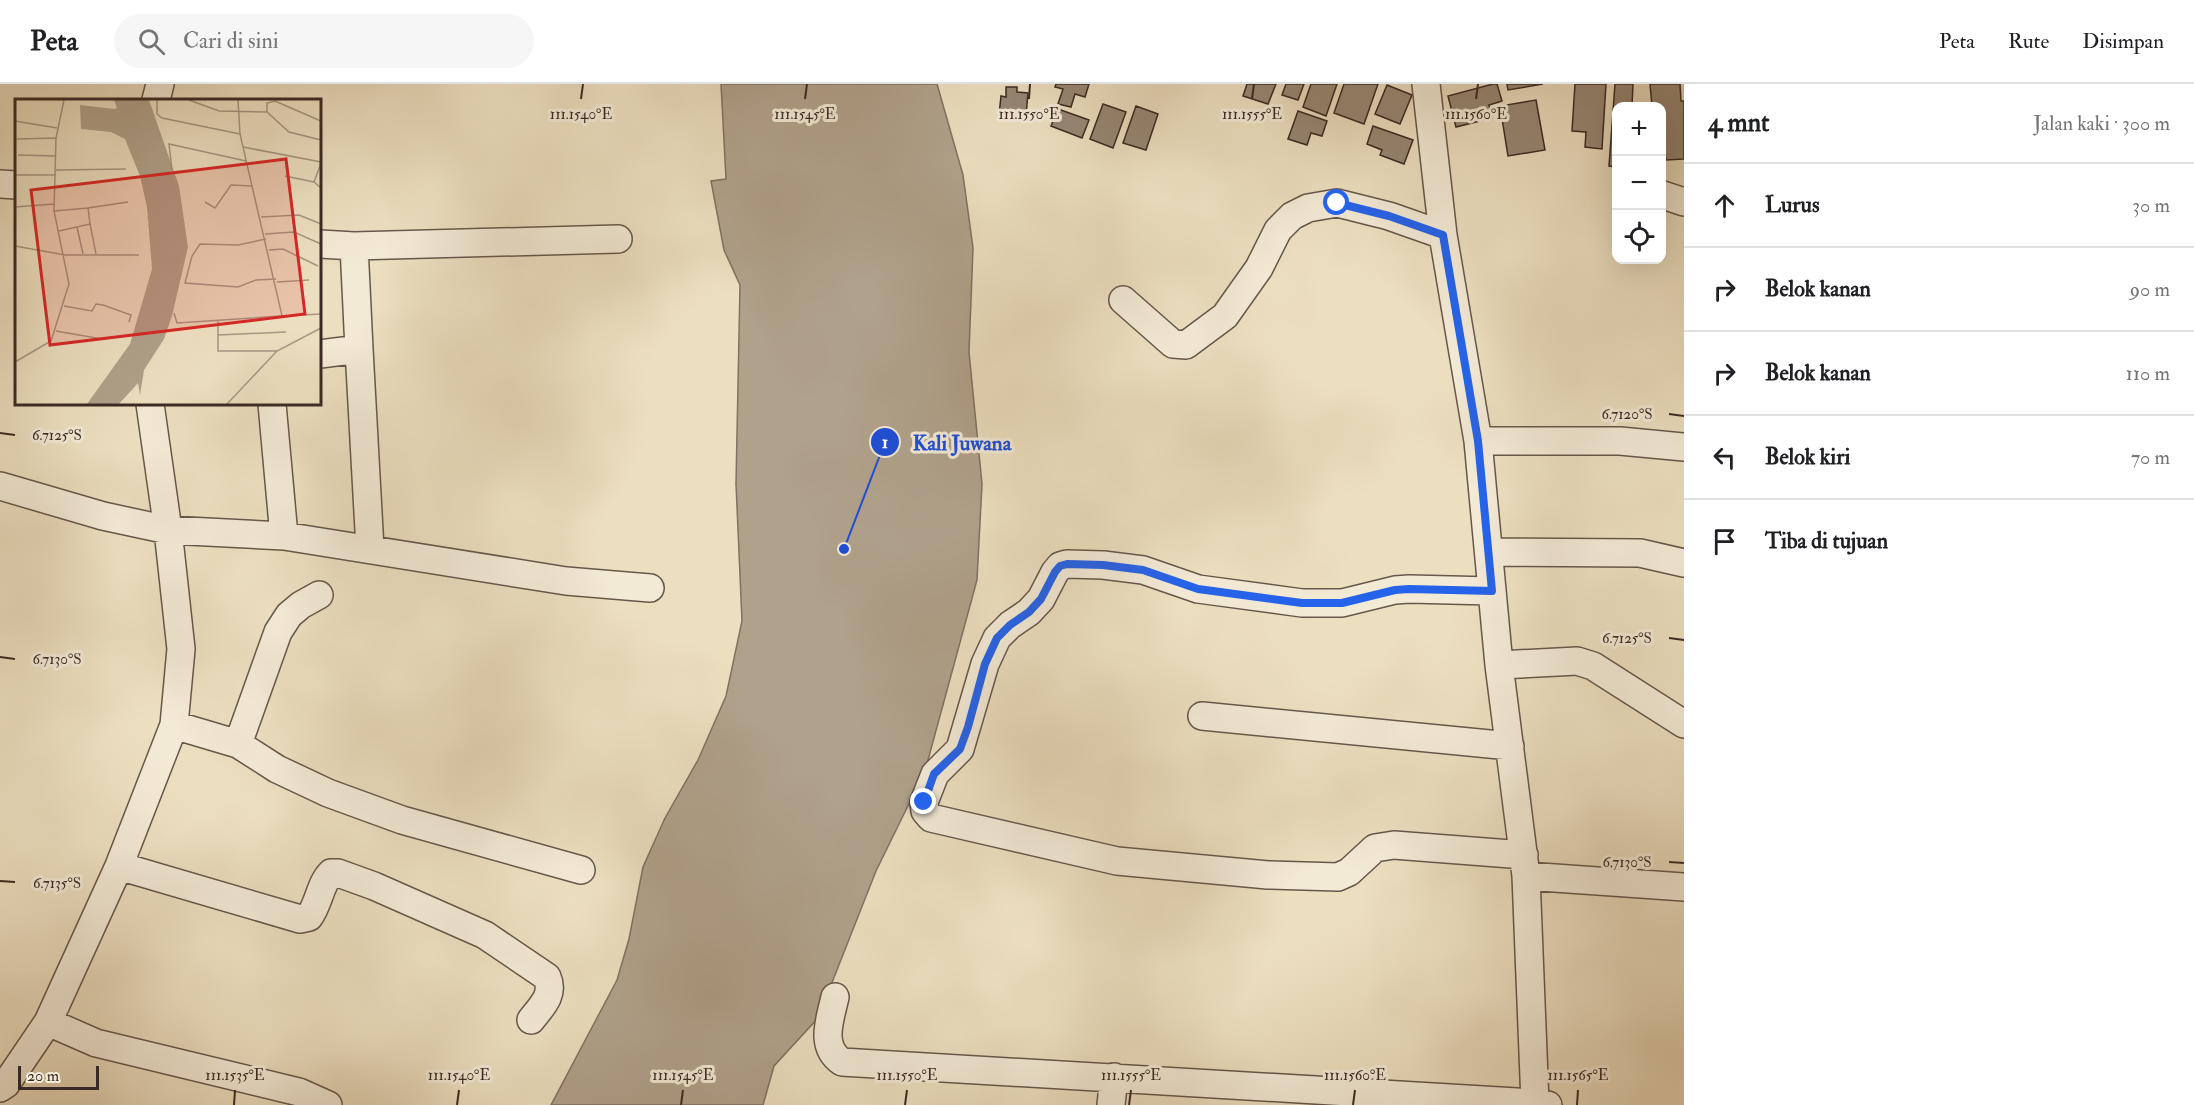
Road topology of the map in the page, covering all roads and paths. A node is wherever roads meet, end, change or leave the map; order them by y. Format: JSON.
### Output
{"nodes":[{"id":1,"x":160,"y":84,"type":"edge"},
{"id":2,"x":1426,"y":84,"type":"edge"},
{"id":3,"x":156,"y":99,"type":"edge"},
{"id":4,"x":0,"y":184,"type":"edge"},
{"id":5,"x":15,"y":185,"type":"edge"},
{"id":6,"x":1443,"y":235,"type":"junction"},
{"id":7,"x":618,"y":239,"type":"dead end"},
{"id":8,"x":321,"y":244,"type":"edge"},
{"id":9,"x":354,"y":246,"type":"junction"},
{"id":10,"x":1123,"y":300,"type":"dead end"},
{"id":11,"x":359,"y":349,"type":"junction"},
{"id":12,"x":321,"y":354,"type":"edge"},
{"id":13,"x":150,"y":405,"type":"edge"},
{"id":14,"x":272,"y":405,"type":"edge"},
{"id":15,"x":1478,"y":441,"type":"junction"},
{"id":16,"x":1684,"y":447,"type":"edge"},
{"id":17,"x":0,"y":486,"type":"edge"},
{"id":18,"x":168,"y":530,"type":"junction"},
{"id":19,"x":284,"y":536,"type":"junction"},
{"id":20,"x":370,"y":549,"type":"junction"},
{"id":21,"x":1489,"y":552,"type":"junction"},
{"id":22,"x":1684,"y":563,"type":"edge"},
{"id":23,"x":650,"y":588,"type":"dead end"},
{"id":24,"x":1492,"y":591,"type":"junction"},
{"id":25,"x":320,"y":595,"type":"dead end"},
{"id":26,"x":1500,"y":665,"type":"junction"},
{"id":27,"x":1202,"y":716,"type":"dead end"},
{"id":28,"x":1684,"y":724,"type":"edge"},
{"id":29,"x":174,"y":725,"type":"junction"},
{"id":30,"x":238,"y":744,"type":"junction"},
{"id":31,"x":1510,"y":746,"type":"junction"},
{"id":32,"x":1525,"y":865,"type":"junction"},
{"id":33,"x":119,"y":866,"type":"junction"},
{"id":34,"x":581,"y":870,"type":"dead end"},
{"id":35,"x":1684,"y":887,"type":"edge"},
{"id":36,"x":835,"y":996,"type":"dead end"},
{"id":37,"x":531,"y":1020,"type":"dead end"},
{"id":38,"x":48,"y":1022,"type":"junction"},
{"id":39,"x":1114,"y":1077,"type":"junction"},
{"id":40,"x":0,"y":1088,"type":"edge"},
{"id":41,"x":1541,"y":1104,"type":"edge"},
{"id":42,"x":328,"y":1105,"type":"edge"},
{"id":43,"x":1112,"y":1105,"type":"edge"}],
"edges":[{"from":1,"to":3,"type":"street"},
{"from":2,"to":6,"type":"street"},
{"from":4,"to":5,"type":"street"},
{"from":6,"to":10,"type":"street"},
{"from":6,"to":15,"type":"street"},
{"from":7,"to":9,"type":"street"},
{"from":8,"to":9,"type":"street"},
{"from":9,"to":11,"type":"street"},
{"from":11,"to":12,"type":"street"},
{"from":11,"to":20,"type":"street"},
{"from":13,"to":18,"type":"street"},
{"from":14,"to":19,"type":"street"},
{"from":15,"to":16,"type":"street"},
{"from":15,"to":21,"type":"street"},
{"from":17,"to":18,"type":"street"},
{"from":18,"to":19,"type":"street"},
{"from":18,"to":29,"type":"street"},
{"from":19,"to":20,"type":"street"},
{"from":20,"to":23,"type":"street"},
{"from":21,"to":22,"type":"street"},
{"from":21,"to":24,"type":"street"},
{"from":24,"to":26,"type":"street"},
{"from":24,"to":32,"type":"street"},
{"from":25,"to":30,"type":"street"},
{"from":26,"to":28,"type":"street"},
{"from":26,"to":31,"type":"street"},
{"from":27,"to":31,"type":"street"},
{"from":29,"to":30,"type":"street"},
{"from":29,"to":33,"type":"street"},
{"from":30,"to":34,"type":"street"},
{"from":31,"to":32,"type":"street"},
{"from":32,"to":35,"type":"street"},
{"from":32,"to":41,"type":"street"},
{"from":33,"to":37,"type":"street"},
{"from":33,"to":38,"type":"street"},
{"from":36,"to":39,"type":"street"},
{"from":38,"to":40,"type":"street"},
{"from":38,"to":42,"type":"street"},
{"from":39,"to":41,"type":"street"},
{"from":39,"to":43,"type":"street"}]}
